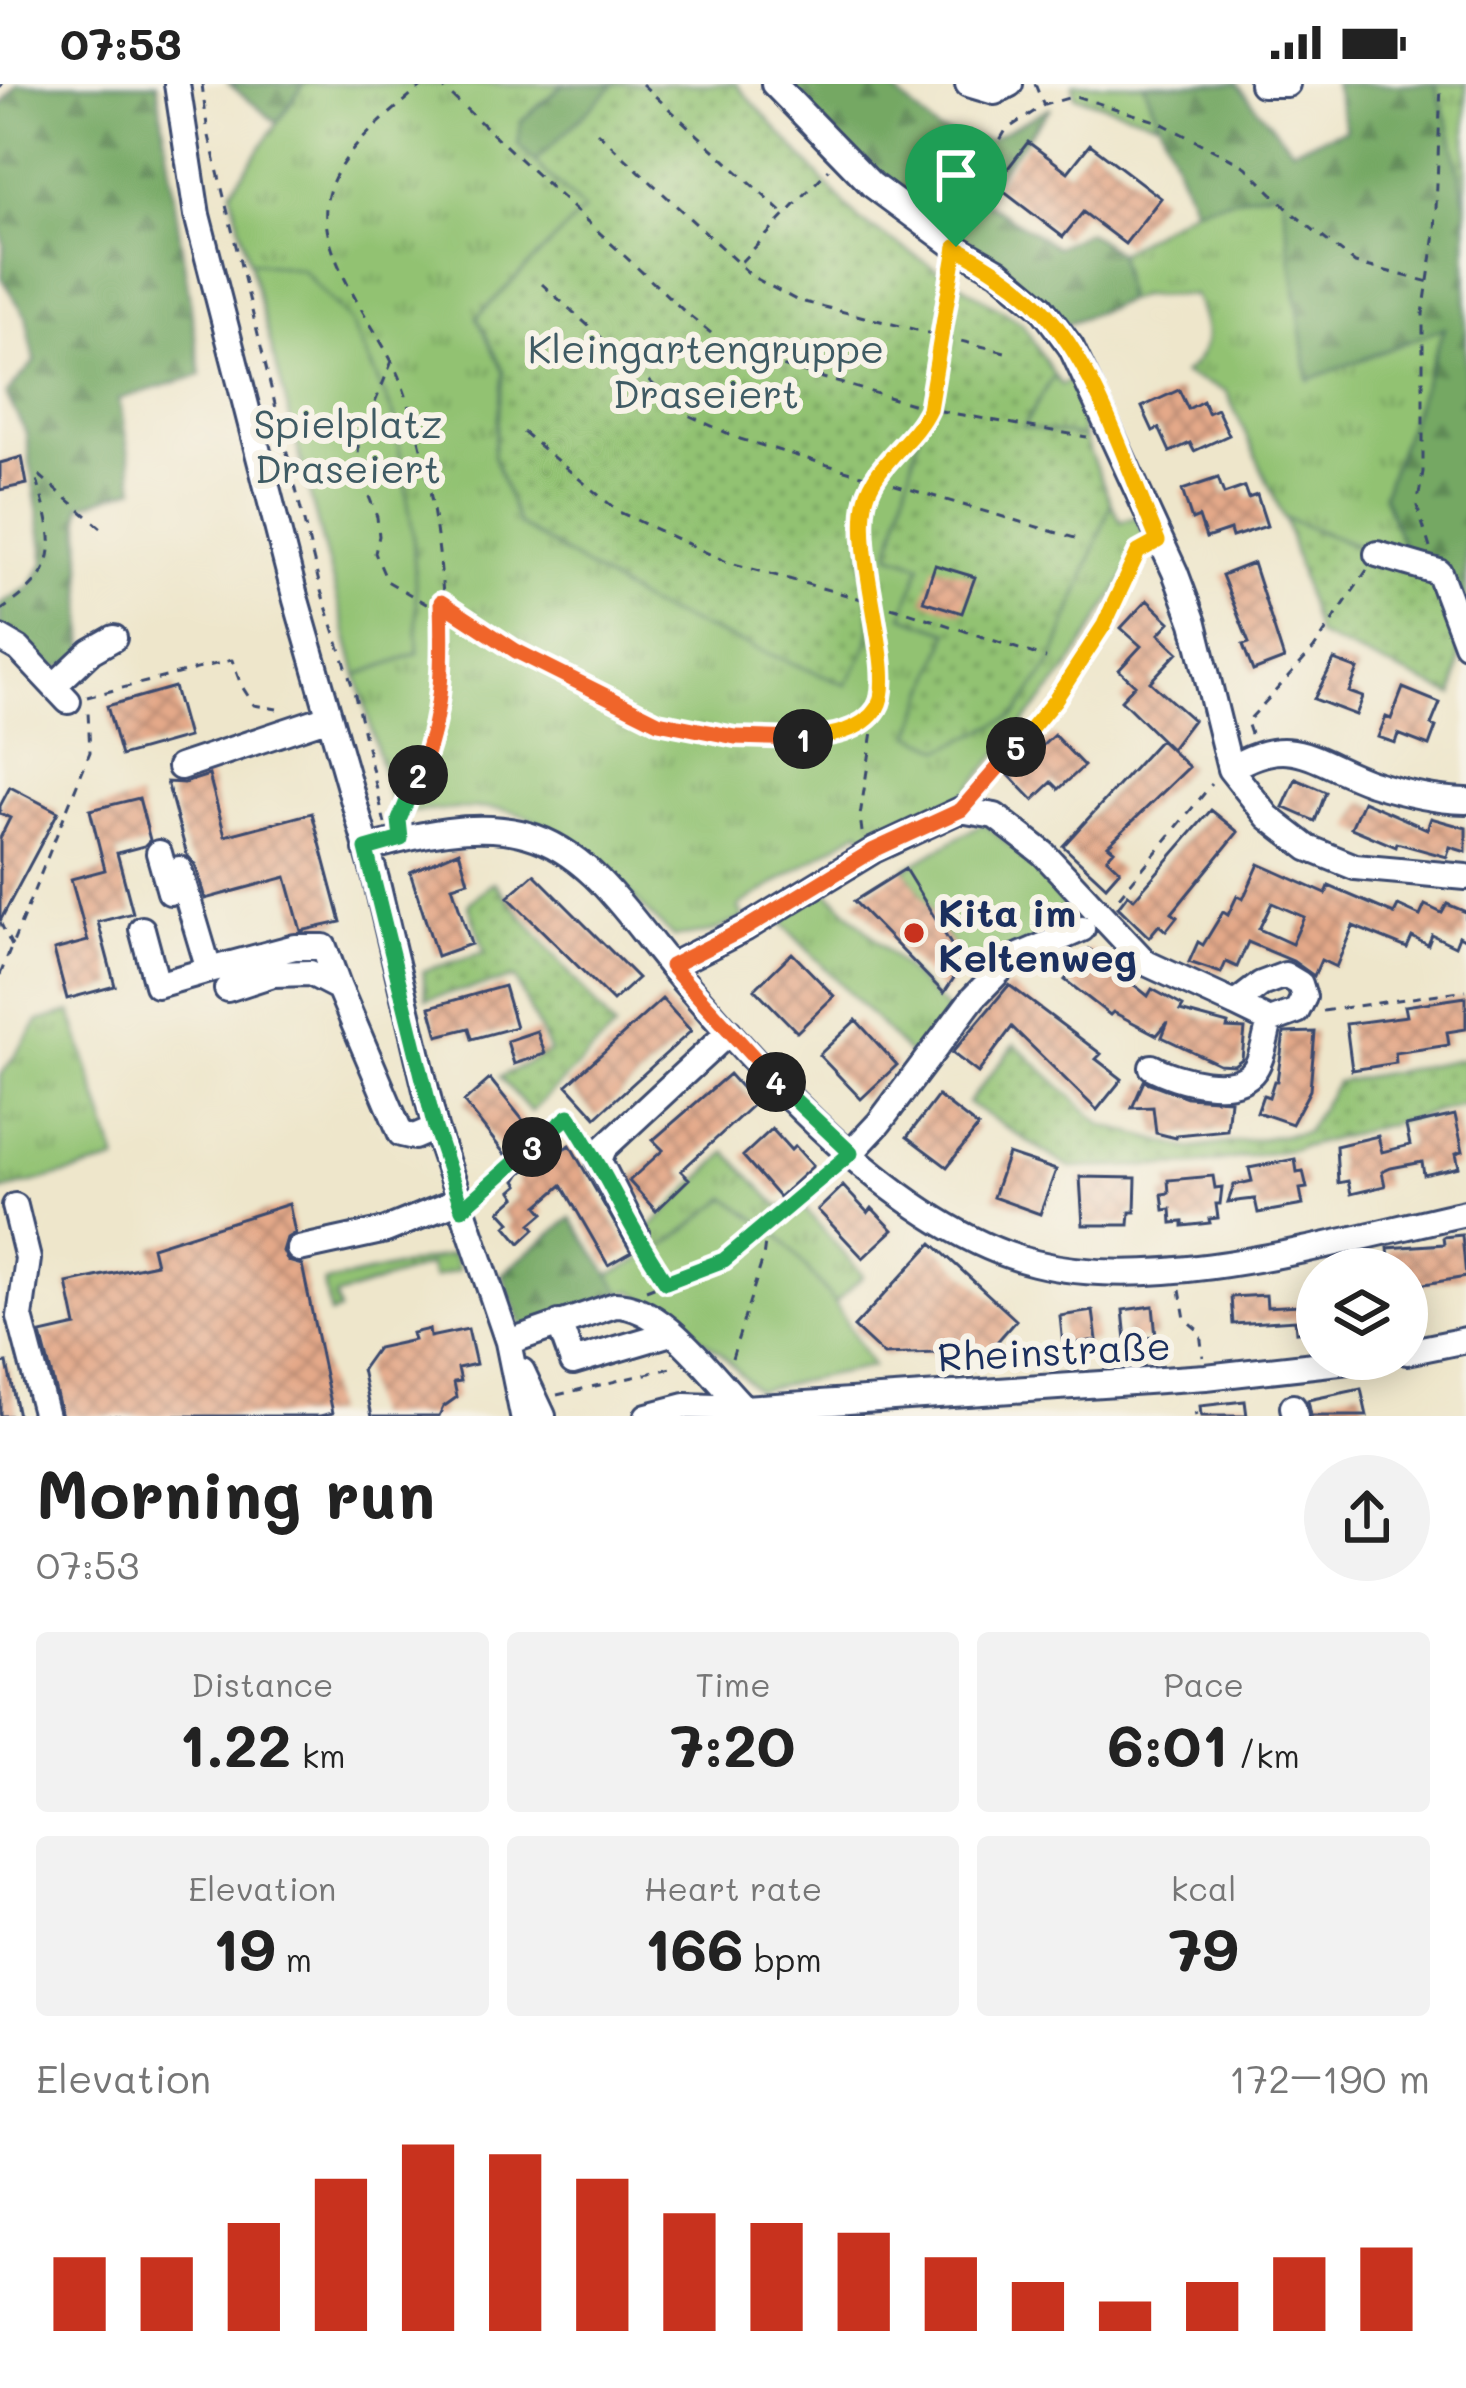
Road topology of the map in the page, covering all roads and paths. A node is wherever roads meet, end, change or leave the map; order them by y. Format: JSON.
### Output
{"nodes":[{"id":1,"x":177,"y":84,"type":"edge"},
{"id":2,"x":202,"y":84,"type":"edge"},
{"id":3,"x":425,"y":84,"type":"edge"},
{"id":4,"x":439,"y":84,"type":"edge"},
{"id":5,"x":642,"y":84,"type":"edge"},
{"id":6,"x":774,"y":84,"type":"edge"},
{"id":7,"x":968,"y":84,"type":"edge"},
{"id":8,"x":1010,"y":84,"type":"edge"},
{"id":9,"x":1034,"y":84,"type":"edge"},
{"id":10,"x":1262,"y":84,"type":"edge"},
{"id":11,"x":1287,"y":84,"type":"edge"},
{"id":12,"x":1441,"y":84,"type":"edge"},
{"id":13,"x":1043,"y":105,"type":"junction"},
{"id":14,"x":597,"y":132,"type":"dead end"},
{"id":15,"x":844,"y":155,"type":"junction"},
{"id":16,"x":785,"y":214,"type":"junction"},
{"id":17,"x":950,"y":242,"type":"junction"},
{"id":18,"x":740,"y":263,"type":"junction"},
{"id":19,"x":1429,"y":282,"type":"junction"},
{"id":20,"x":542,"y":284,"type":"dead end"},
{"id":21,"x":941,"y":339,"type":"junction"},
{"id":22,"x":1012,"y":354,"type":"dead end"},
{"id":23,"x":392,"y":361,"type":"junction"},
{"id":24,"x":929,"y":409,"type":"junction"},
{"id":25,"x":523,"y":432,"type":"dead end"},
{"id":26,"x":1112,"y":434,"type":"junction"},
{"id":27,"x":875,"y":480,"type":"junction"},
{"id":28,"x":106,"y":532,"type":"dead end"},
{"id":29,"x":1078,"y":539,"type":"dead end"},
{"id":30,"x":1158,"y":541,"type":"junction"},
{"id":31,"x":1377,"y":554,"type":"joint"},
{"id":32,"x":1439,"y":572,"type":"junction"},
{"id":33,"x":441,"y":602,"type":"junction"},
{"id":34,"x":870,"y":603,"type":"junction"},
{"id":35,"x":0,"y":611,"type":"edge"},
{"id":36,"x":441,"y":613,"type":"junction"},
{"id":37,"x":0,"y":638,"type":"edge"},
{"id":38,"x":114,"y":638,"type":"dead end"},
{"id":39,"x":1466,"y":644,"type":"edge"},
{"id":40,"x":1046,"y":658,"type":"dead end"},
{"id":41,"x":281,"y":710,"type":"dead end"},
{"id":42,"x":876,"y":710,"type":"junction"},
{"id":43,"x":329,"y":717,"type":"junction"},
{"id":44,"x":1246,"y":722,"type":"dead end"},
{"id":45,"x":180,"y":767,"type":"dead end"},
{"id":46,"x":1230,"y":769,"type":"junction"},
{"id":47,"x":1466,"y":801,"type":"edge"},
{"id":48,"x":961,"y":810,"type":"junction"},
{"id":49,"x":860,"y":830,"type":"dead end"},
{"id":50,"x":384,"y":844,"type":"junction"},
{"id":51,"x":169,"y":861,"type":"dead end"},
{"id":52,"x":1466,"y":877,"type":"edge"},
{"id":53,"x":1114,"y":903,"type":"dead end"},
{"id":54,"x":0,"y":922,"type":"edge"},
{"id":55,"x":142,"y":929,"type":"dead end"},
{"id":56,"x":1082,"y":929,"type":"dead end"},
{"id":57,"x":12,"y":946,"type":"junction"},
{"id":58,"x":671,"y":966,"type":"junction"},
{"id":59,"x":201,"y":972,"type":"junction"},
{"id":60,"x":0,"y":975,"type":"edge"},
{"id":61,"x":339,"y":988,"type":"junction"},
{"id":62,"x":227,"y":989,"type":"dead end"},
{"id":63,"x":1466,"y":990,"type":"edge"},
{"id":64,"x":1235,"y":1004,"type":"junction"},
{"id":65,"x":1297,"y":1011,"type":"junction"},
{"id":66,"x":1270,"y":1021,"type":"junction"},
{"id":67,"x":729,"y":1032,"type":"junction"},
{"id":68,"x":1152,"y":1067,"type":"dead end"},
{"id":69,"x":435,"y":1128,"type":"junction"},
{"id":70,"x":851,"y":1153,"type":"junction"},
{"id":71,"x":599,"y":1161,"type":"junction"},
{"id":72,"x":461,"y":1204,"type":"junction"},
{"id":73,"x":15,"y":1206,"type":"dead end"},
{"id":74,"x":1466,"y":1213,"type":"edge"},
{"id":75,"x":766,"y":1228,"type":"junction"},
{"id":76,"x":636,"y":1233,"type":"joint"},
{"id":77,"x":299,"y":1249,"type":"dead end"},
{"id":78,"x":666,"y":1282,"type":"junction"},
{"id":79,"x":1180,"y":1288,"type":"dead end"},
{"id":80,"x":632,"y":1305,"type":"junction"},
{"id":81,"x":559,"y":1323,"type":"junction"},
{"id":82,"x":671,"y":1333,"type":"junction"},
{"id":83,"x":1466,"y":1340,"type":"edge"},
{"id":84,"x":508,"y":1342,"type":"junction"},
{"id":85,"x":1428,"y":1348,"type":"edge"},
{"id":86,"x":703,"y":1366,"type":"junction"},
{"id":87,"x":1296,"y":1367,"type":"edge"},
{"id":88,"x":1206,"y":1377,"type":"junction"},
{"id":89,"x":734,"y":1412,"type":"edge"},
{"id":90,"x":536,"y":1415,"type":"edge"},
{"id":91,"x":46,"y":1416,"type":"edge"},
{"id":92,"x":647,"y":1416,"type":"edge"}],
"edges":[{"from":1,"to":43,"type":"street"},
{"from":2,"to":50,"type":"path"},
{"from":3,"to":23,"type":"path"},
{"from":4,"to":24,"type":"path"},
{"from":5,"to":16,"type":"path"},
{"from":6,"to":15,"type":"street"},
{"from":7,"to":8,"type":"street"},
{"from":9,"to":13,"type":"path"},
{"from":10,"to":11,"type":"street"},
{"from":12,"to":19,"type":"path"},
{"from":13,"to":17,"type":"path"},
{"from":13,"to":19,"type":"path"},
{"from":14,"to":18,"type":"path"},
{"from":15,"to":16,"type":"path"},
{"from":15,"to":17,"type":"street"},
{"from":16,"to":18,"type":"path"},
{"from":17,"to":21,"type":"path"},
{"from":17,"to":26,"type":"street"},
{"from":18,"to":21,"type":"path"},
{"from":19,"to":32,"type":"path"},
{"from":20,"to":27,"type":"path"},
{"from":21,"to":22,"type":"path"},
{"from":21,"to":24,"type":"path"},
{"from":23,"to":33,"type":"path"},
{"from":23,"to":36,"type":"path"},
{"from":24,"to":26,"type":"path"},
{"from":24,"to":27,"type":"path"},
{"from":25,"to":34,"type":"path"},
{"from":26,"to":30,"type":"street"},
{"from":27,"to":29,"type":"path"},
{"from":27,"to":34,"type":"path"},
{"from":28,"to":35,"type":"path"},
{"from":30,"to":46,"type":"street"},
{"from":30,"to":48,"type":"path"},
{"from":31,"to":32,"type":"street"},
{"from":31,"to":44,"type":"path"},
{"from":32,"to":39,"type":"street"},
{"from":33,"to":36,"type":"path"},
{"from":33,"to":42,"type":"path"},
{"from":34,"to":40,"type":"path"},
{"from":34,"to":42,"type":"path"},
{"from":36,"to":50,"type":"path"},
{"from":37,"to":38,"type":"street"},
{"from":41,"to":57,"type":"path"},
{"from":42,"to":49,"type":"path"},
{"from":43,"to":45,"type":"street"},
{"from":43,"to":50,"type":"street"},
{"from":46,"to":47,"type":"street"},
{"from":46,"to":52,"type":"street"},
{"from":46,"to":53,"type":"path"},
{"from":48,"to":58,"type":"street"},
{"from":48,"to":64,"type":"street"},
{"from":50,"to":58,"type":"street"},
{"from":50,"to":69,"type":"street"},
{"from":51,"to":59,"type":"street"},
{"from":54,"to":57,"type":"path"},
{"from":55,"to":59,"type":"street"},
{"from":56,"to":70,"type":"street"},
{"from":57,"to":60,"type":"path"},
{"from":58,"to":67,"type":"street"},
{"from":59,"to":61,"type":"street"},
{"from":61,"to":62,"type":"street"},
{"from":61,"to":69,"type":"street"},
{"from":63,"to":65,"type":"path"},
{"from":64,"to":65,"type":"street"},
{"from":64,"to":66,"type":"street"},
{"from":65,"to":66,"type":"street"},
{"from":66,"to":68,"type":"street"},
{"from":67,"to":70,"type":"street"},
{"from":67,"to":71,"type":"street"},
{"from":69,"to":72,"type":"street"},
{"from":70,"to":74,"type":"street"},
{"from":70,"to":75,"type":"path"},
{"from":71,"to":72,"type":"path"},
{"from":71,"to":76,"type":"street"},
{"from":72,"to":77,"type":"street"},
{"from":72,"to":84,"type":"street"},
{"from":73,"to":91,"type":"street"},
{"from":75,"to":78,"type":"path"},
{"from":75,"to":86,"type":"path"},
{"from":76,"to":78,"type":"path"},
{"from":78,"to":80,"type":"path"},
{"from":79,"to":88,"type":"path"},
{"from":80,"to":81,"type":"street"},
{"from":80,"to":82,"type":"street"},
{"from":81,"to":82,"type":"street"},
{"from":81,"to":84,"type":"street"},
{"from":82,"to":86,"type":"street"},
{"from":83,"to":85,"type":"street"},
{"from":84,"to":90,"type":"street"},
{"from":86,"to":89,"type":"street"},
{"from":86,"to":90,"type":"path"},
{"from":87,"to":88,"type":"street","name":"Rheinstraße"},
{"from":88,"to":89,"type":"street","name":"Rheinstraße"},
{"from":89,"to":92,"type":"street","name":"Rheinstraße"}]}
